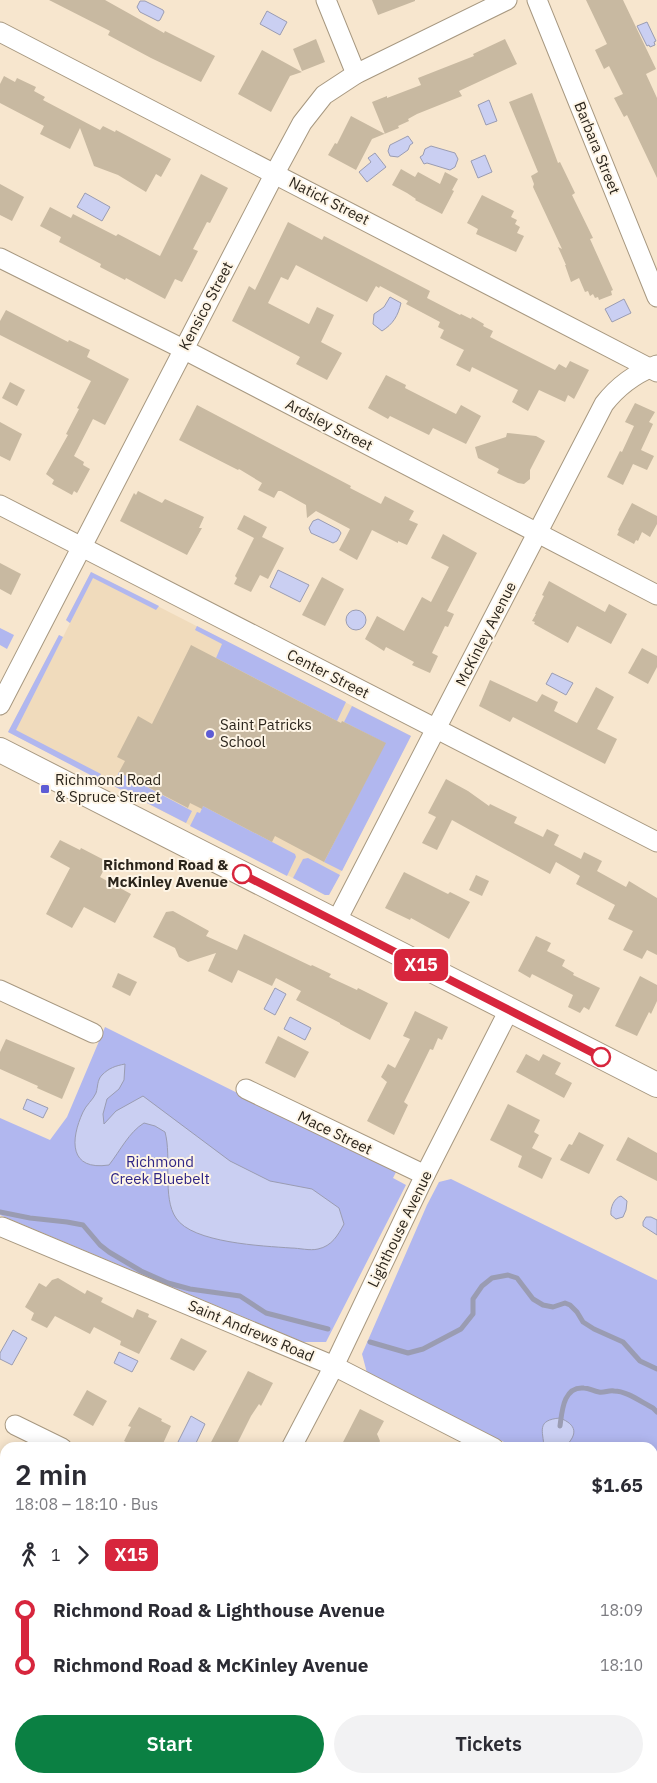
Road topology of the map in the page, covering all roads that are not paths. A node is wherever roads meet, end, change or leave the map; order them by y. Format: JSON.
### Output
{"nodes":[{"id":1,"x":326,"y":0,"type":"edge"},
{"id":2,"x":507,"y":0,"type":"edge"},
{"id":3,"x":537,"y":0,"type":"edge"},
{"id":4,"x":0,"y":32,"type":"edge"},
{"id":5,"x":356,"y":74,"type":"junction"},
{"id":6,"x":275,"y":173,"type":"junction"},
{"id":7,"x":0,"y":258,"type":"edge"},
{"id":8,"x":657,"y":297,"type":"edge"},
{"id":9,"x":183,"y":349,"type":"junction"},
{"id":10,"x":654,"y":368,"type":"edge"},
{"id":11,"x":0,"y":505,"type":"edge"},
{"id":12,"x":538,"y":533,"type":"junction"},
{"id":13,"x":81,"y":546,"type":"junction"},
{"id":14,"x":657,"y":595,"type":"edge"},
{"id":15,"x":0,"y":705,"type":"edge"},
{"id":16,"x":436,"y":729,"type":"junction"},
{"id":17,"x":0,"y":750,"type":"edge"},
{"id":18,"x":657,"y":842,"type":"edge"},
{"id":19,"x":336,"y":922,"type":"junction"},
{"id":20,"x":0,"y":990,"type":"edge"},
{"id":21,"x":509,"y":1010,"type":"junction"},
{"id":22,"x":93,"y":1033,"type":"dead end"},
{"id":23,"x":657,"y":1085,"type":"edge"},
{"id":24,"x":246,"y":1089,"type":"dead end"},
{"id":25,"x":425,"y":1175,"type":"junction"},
{"id":26,"x":2,"y":1227,"type":"dead end"},
{"id":27,"x":334,"y":1366,"type":"junction"},
{"id":28,"x":15,"y":1424,"type":"dead end"},
{"id":29,"x":50,"y":1442,"type":"edge"},
{"id":30,"x":294,"y":1442,"type":"edge"},
{"id":31,"x":482,"y":1442,"type":"edge"}],
"edges":[{"from":1,"to":5,"type":"street"},
{"from":2,"to":5,"type":"street","name":"Kensico Street"},
{"from":3,"to":8,"type":"street","name":"Barbara Street"},
{"from":4,"to":6,"type":"street","name":"Natick Street"},
{"from":5,"to":6,"type":"street","name":"Kensico Street"},
{"from":6,"to":9,"type":"street","name":"Kensico Street"},
{"from":6,"to":10,"type":"street","name":"Natick Street"},
{"from":7,"to":9,"type":"street","name":"Ardsley Street"},
{"from":9,"to":12,"type":"street","name":"Ardsley Street"},
{"from":9,"to":13,"type":"street","name":"Kensico Street"},
{"from":10,"to":12,"type":"street","name":"McKinley Avenue"},
{"from":11,"to":13,"type":"street","name":"Center Street"},
{"from":12,"to":14,"type":"street","name":"Ardsley Street"},
{"from":12,"to":16,"type":"street","name":"McKinley Avenue"},
{"from":13,"to":15,"type":"street","name":"Kensico Street"},
{"from":13,"to":16,"type":"street","name":"Center Street"},
{"from":16,"to":18,"type":"street","name":"Center Street"},
{"from":16,"to":19,"type":"street","name":"McKinley Avenue"},
{"from":17,"to":19,"type":"street"},
{"from":19,"to":21,"type":"street"},
{"from":20,"to":22,"type":"street"},
{"from":21,"to":23,"type":"street"},
{"from":21,"to":25,"type":"street","name":"Lighthouse Avenue"},
{"from":24,"to":25,"type":"street","name":"Mace Street"},
{"from":25,"to":27,"type":"street","name":"Lighthouse Avenue"},
{"from":26,"to":27,"type":"street","name":"Saint Andrews Road"},
{"from":27,"to":30,"type":"street","name":"Lighthouse Avenue"},
{"from":27,"to":31,"type":"street","name":"Saint Andrews Road"},
{"from":28,"to":29,"type":"street"}]}
